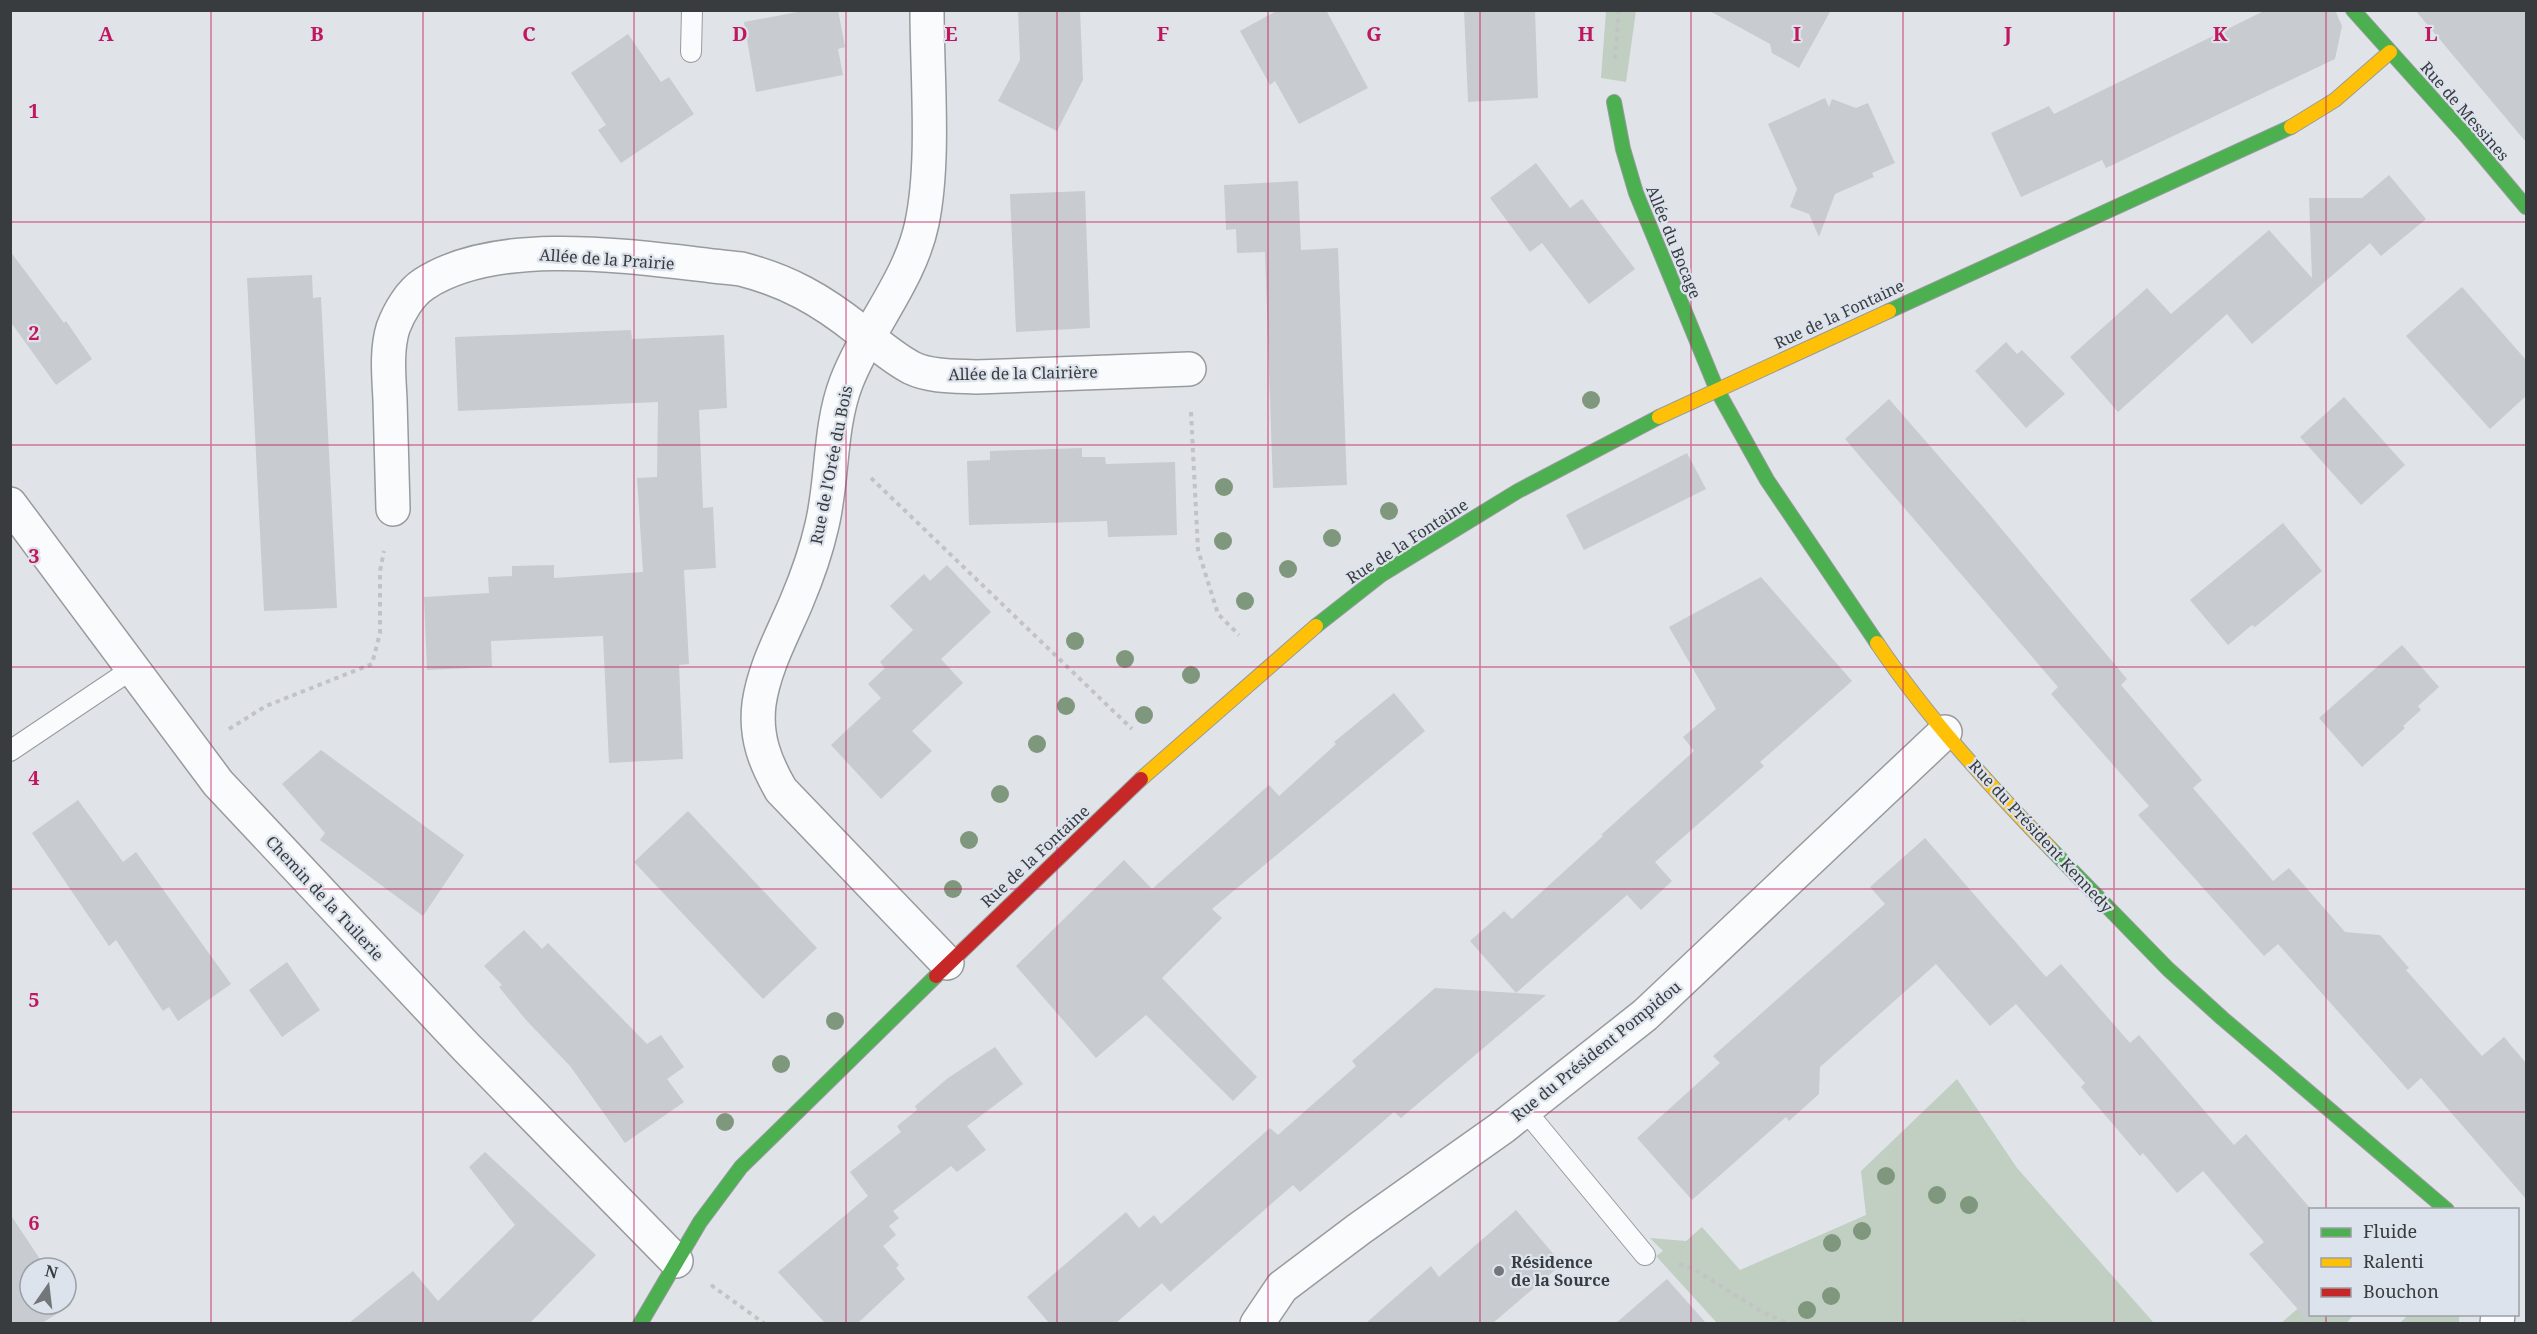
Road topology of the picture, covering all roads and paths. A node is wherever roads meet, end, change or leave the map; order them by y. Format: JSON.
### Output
{"nodes":[{"id":1,"x":692,"y":10,"type":"edge"},
{"id":2,"x":927,"y":10,"type":"edge"},
{"id":3,"x":1619,"y":10,"type":"edge"},
{"id":4,"x":2352,"y":10,"type":"edge"},
{"id":5,"x":691,"y":52,"type":"dead end"},
{"id":6,"x":2391,"y":52,"type":"junction"},
{"id":7,"x":1614,"y":102,"type":"joint"},
{"id":8,"x":2526,"y":207,"type":"edge"},
{"id":9,"x":869,"y":337,"type":"junction"},
{"id":10,"x":1188,"y":369,"type":"joint"},
{"id":11,"x":1717,"y":390,"type":"junction"},
{"id":12,"x":833,"y":442,"type":"junction"},
{"id":13,"x":10,"y":504,"type":"edge"},
{"id":14,"x":393,"y":509,"type":"joint"},
{"id":15,"x":1269,"y":666,"type":"junction"},
{"id":16,"x":132,"y":669,"type":"junction"},
{"id":17,"x":1946,"y":732,"type":"junction"},
{"id":18,"x":10,"y":751,"type":"edge"},
{"id":19,"x":193,"y":751,"type":"junction"},
{"id":20,"x":1163,"y":758,"type":"junction"},
{"id":21,"x":947,"y":963,"type":"junction"},
{"id":22,"x":1525,"y":1110,"type":"junction"},
{"id":23,"x":2446,"y":1208,"type":"edge"},
{"id":24,"x":1646,"y":1255,"type":"joint"},
{"id":25,"x":676,"y":1261,"type":"junction"},
{"id":26,"x":640,"y":1323,"type":"edge"},
{"id":27,"x":765,"y":1323,"type":"edge"},
{"id":28,"x":1257,"y":1323,"type":"edge"},
{"id":29,"x":1788,"y":1323,"type":"edge"},
{"id":30,"x":2003,"y":1323,"type":"edge"},
{"id":31,"x":2030,"y":1323,"type":"edge"}],
"edges":[{"from":1,"to":5,"type":"lane"},
{"from":2,"to":9,"type":"street","name":"Rue de l'Orée du Bois"},
{"from":3,"to":7,"type":"path"},
{"from":4,"to":6,"type":"street","name":"Rue de Messines"},
{"from":6,"to":8,"type":"street","name":"Rue de Messines"},
{"from":6,"to":11,"type":"street","name":"Rue de la Fontaine"},
{"from":7,"to":11,"type":"street","name":"Allée du Bocage"},
{"from":9,"to":10,"type":"street","name":"Allée de la Clairière"},
{"from":9,"to":12,"type":"street","name":"Rue de l'Orée du Bois"},
{"from":9,"to":14,"type":"street","name":"Allée de la Prairie"},
{"from":10,"to":15,"type":"path"},
{"from":11,"to":15,"type":"street","name":"Rue de la Fontaine"},
{"from":11,"to":17,"type":"street","name":"Rue du Président Kennedy"},
{"from":12,"to":20,"type":"path"},
{"from":12,"to":21,"type":"street","name":"Rue de l'Orée du Bois"},
{"from":13,"to":16,"type":"street","name":"Chemin de la Tuilerie"},
{"from":14,"to":19,"type":"path"},
{"from":15,"to":20,"type":"street","name":"Rue de la Fontaine"},
{"from":16,"to":18,"type":"lane"},
{"from":16,"to":19,"type":"street","name":"Chemin de la Tuilerie"},
{"from":17,"to":22,"type":"street","name":"Rue du Président Pompidou"},
{"from":17,"to":23,"type":"street","name":"Rue du Président Kennedy"},
{"from":19,"to":25,"type":"street","name":"Chemin de la Tuilerie"},
{"from":20,"to":21,"type":"street","name":"Rue de la Fontaine"},
{"from":21,"to":25,"type":"street","name":"Rue de la Fontaine"},
{"from":22,"to":24,"type":"lane"},
{"from":22,"to":28,"type":"street","name":"Rue du Président Pompidou"},
{"from":24,"to":29,"type":"path"},
{"from":25,"to":26,"type":"street","name":"Rue de la Fontaine"},
{"from":25,"to":27,"type":"path"},
{"from":30,"to":31,"type":"path"}]}
